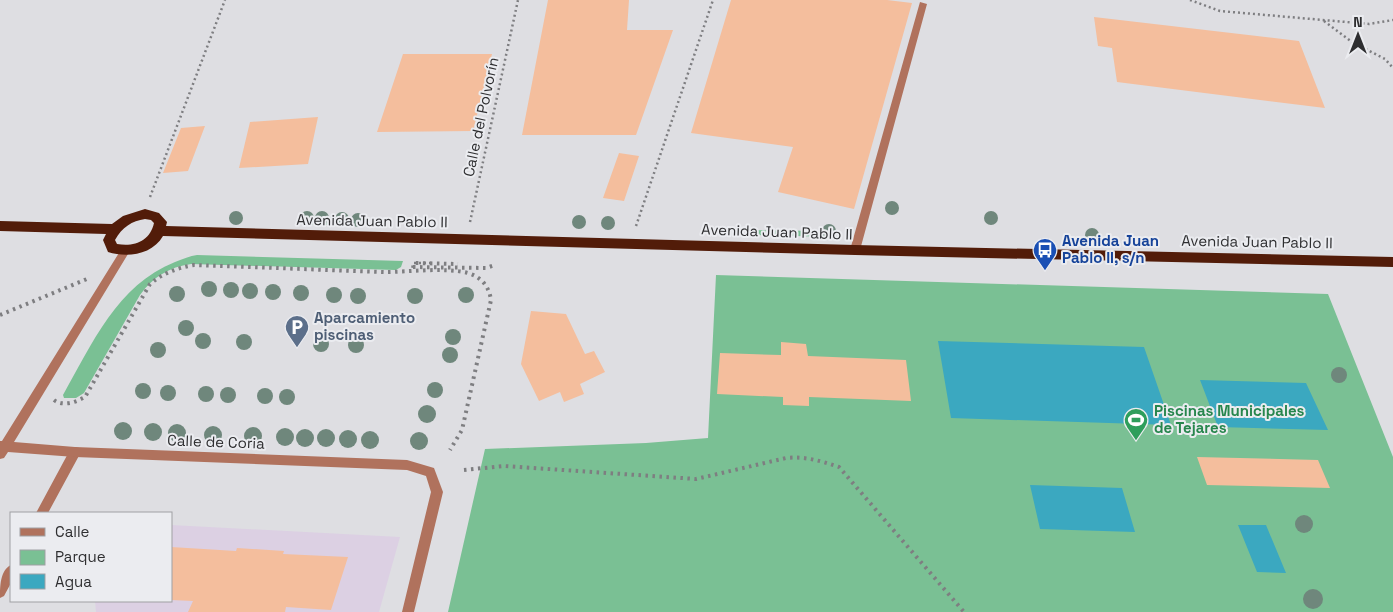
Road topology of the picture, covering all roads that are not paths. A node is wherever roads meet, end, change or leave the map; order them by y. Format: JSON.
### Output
{"nodes":[{"id":1,"x":923,"y":4,"type":"dead end"},
{"id":2,"x":0,"y":226,"type":"edge"},
{"id":3,"x":114,"y":229,"type":"junction"},
{"id":4,"x":160,"y":231,"type":"junction"},
{"id":5,"x":855,"y":250,"type":"junction"},
{"id":6,"x":125,"y":251,"type":"junction"},
{"id":7,"x":1393,"y":262,"type":"edge"},
{"id":8,"x":2,"y":449,"type":"edge"},
{"id":9,"x":75,"y":452,"type":"junction"},
{"id":10,"x":43,"y":512,"type":"edge"},
{"id":11,"x":10,"y":573,"type":"edge"},
{"id":12,"x":0,"y":592,"type":"edge"},
{"id":13,"x":408,"y":612,"type":"edge"}],
"edges":[{"from":1,"to":5,"type":"street"},
{"from":2,"to":3,"type":"highway"},
{"from":3,"to":4,"type":"highway"},
{"from":3,"to":6,"type":"highway"},
{"from":4,"to":5,"type":"highway","name":"Avenida Juan Pablo II"},
{"from":4,"to":6,"type":"highway"},
{"from":5,"to":7,"type":"highway","name":"Avenida Juan Pablo II"},
{"from":6,"to":8,"type":"street"},
{"from":8,"to":9,"type":"street","name":"Calle de Coria"},
{"from":9,"to":10,"type":"street"},
{"from":9,"to":13,"type":"street","name":"Calle de Coria"},
{"from":11,"to":12,"type":"street"}]}
